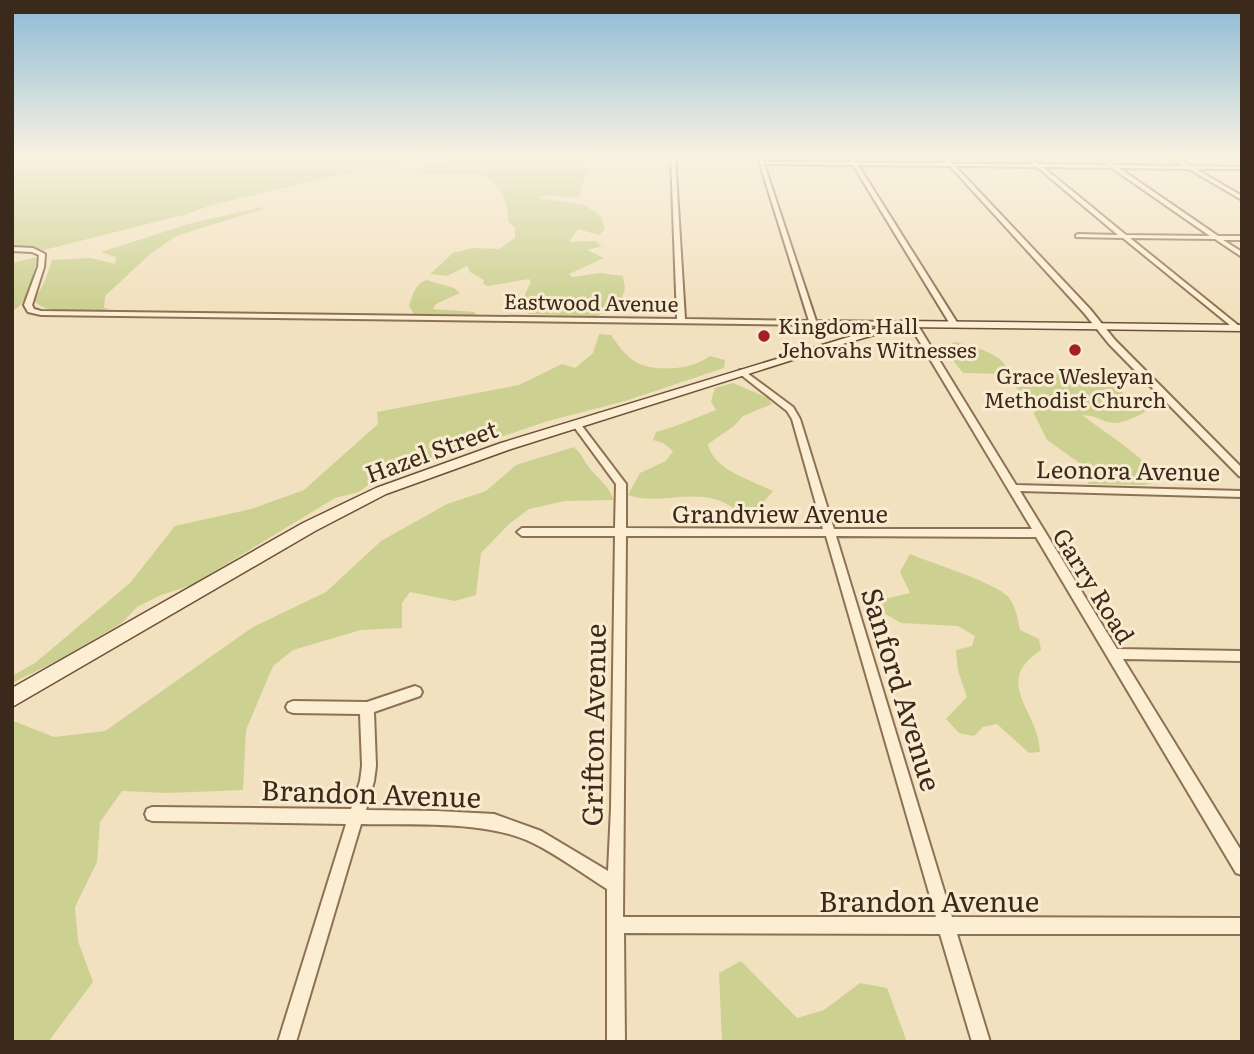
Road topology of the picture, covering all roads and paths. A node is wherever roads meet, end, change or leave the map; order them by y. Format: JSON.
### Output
{"nodes":[{"id":1,"x":675,"y":206,"type":"edge"},
{"id":2,"x":776,"y":206,"type":"edge"},
{"id":3,"x":881,"y":206,"type":"edge"},
{"id":4,"x":990,"y":206,"type":"edge"},
{"id":5,"x":1087,"y":206,"type":"edge"},
{"id":6,"x":1171,"y":206,"type":"edge"},
{"id":7,"x":1078,"y":236,"type":"dead end"},
{"id":8,"x":1124,"y":236,"type":"junction"},
{"id":9,"x":1217,"y":237,"type":"junction"},
{"id":10,"x":1242,"y":238,"type":"edge"},
{"id":11,"x":12,"y":249,"type":"edge"},
{"id":12,"x":1242,"y":255,"type":"edge"},
{"id":13,"x":681,"y":321,"type":"junction"},
{"id":14,"x":813,"y":323,"type":"junction"},
{"id":15,"x":907,"y":324,"type":"junction"},
{"id":16,"x":954,"y":324,"type":"junction"},
{"id":17,"x":1100,"y":326,"type":"junction"},
{"id":18,"x":1239,"y":328,"type":"edge"},
{"id":19,"x":743,"y":372,"type":"junction"},
{"id":20,"x":576,"y":424,"type":"junction"},
{"id":21,"x":1242,"y":474,"type":"edge"},
{"id":22,"x":1012,"y":488,"type":"junction"},
{"id":23,"x":1242,"y":494,"type":"edge"},
{"id":24,"x":523,"y":532,"type":"dead end"},
{"id":25,"x":621,"y":533,"type":"junction"},
{"id":26,"x":831,"y":533,"type":"junction"},
{"id":27,"x":1037,"y":533,"type":"junction"},
{"id":28,"x":1114,"y":654,"type":"junction"},
{"id":29,"x":1242,"y":656,"type":"edge"},
{"id":30,"x":415,"y":692,"type":"dead end"},
{"id":31,"x":12,"y":698,"type":"edge"},
{"id":32,"x":293,"y":707,"type":"dead end"},
{"id":33,"x":367,"y":708,"type":"junction"},
{"id":34,"x":152,"y":814,"type":"dead end"},
{"id":35,"x":357,"y":817,"type":"junction"},
{"id":36,"x":1242,"y":867,"type":"edge"},
{"id":37,"x":615,"y":885,"type":"junction"},
{"id":38,"x":616,"y":925,"type":"junction"},
{"id":39,"x":946,"y":926,"type":"junction"},
{"id":40,"x":1242,"y":926,"type":"edge"},
{"id":41,"x":287,"y":1042,"type":"edge"},
{"id":42,"x":616,"y":1042,"type":"edge"},
{"id":43,"x":981,"y":1042,"type":"edge"}],
"edges":[{"from":1,"to":13,"type":"street"},
{"from":2,"to":14,"type":"street"},
{"from":3,"to":16,"type":"street"},
{"from":4,"to":17,"type":"street"},
{"from":5,"to":8,"type":"street"},
{"from":6,"to":9,"type":"street"},
{"from":7,"to":8,"type":"street"},
{"from":8,"to":9,"type":"street"},
{"from":8,"to":18,"type":"street"},
{"from":9,"to":10,"type":"street"},
{"from":9,"to":12,"type":"street"},
{"from":11,"to":13,"type":"street","name":"Eastwood Avenue"},
{"from":13,"to":14,"type":"street","name":"Eastwood Avenue"},
{"from":14,"to":15,"type":"street","name":"Eastwood Avenue"},
{"from":15,"to":16,"type":"street","name":"Eastwood Avenue"},
{"from":15,"to":19,"type":"street","name":"Hazel Street"},
{"from":15,"to":22,"type":"street","name":"Garry Road"},
{"from":16,"to":17,"type":"street","name":"Eastwood Avenue"},
{"from":17,"to":18,"type":"street","name":"Eastwood Avenue"},
{"from":17,"to":21,"type":"street"},
{"from":19,"to":20,"type":"street","name":"Hazel Street"},
{"from":19,"to":26,"type":"street","name":"Sanford Avenue"},
{"from":20,"to":25,"type":"street","name":"Grifton Avenue"},
{"from":20,"to":31,"type":"street","name":"Hazel Street"},
{"from":22,"to":23,"type":"street","name":"Leonora Avenue"},
{"from":22,"to":27,"type":"street","name":"Garry Road"},
{"from":24,"to":25,"type":"street","name":"Grandview Avenue"},
{"from":25,"to":26,"type":"street","name":"Grandview Avenue"},
{"from":25,"to":37,"type":"street","name":"Grifton Avenue"},
{"from":26,"to":27,"type":"street","name":"Grandview Avenue"},
{"from":26,"to":39,"type":"street","name":"Sanford Avenue"},
{"from":27,"to":28,"type":"street","name":"Garry Road"},
{"from":28,"to":29,"type":"street"},
{"from":28,"to":36,"type":"street","name":"Garry Road"},
{"from":30,"to":33,"type":"street"},
{"from":32,"to":33,"type":"street"},
{"from":33,"to":35,"type":"street"},
{"from":34,"to":35,"type":"street","name":"Brandon Avenue"},
{"from":35,"to":37,"type":"street","name":"Brandon Avenue"},
{"from":35,"to":41,"type":"street"},
{"from":37,"to":38,"type":"street","name":"Grifton Avenue"},
{"from":38,"to":39,"type":"street","name":"Brandon Avenue"},
{"from":38,"to":42,"type":"street","name":"Grifton Avenue"},
{"from":39,"to":40,"type":"street","name":"Brandon Avenue"},
{"from":39,"to":43,"type":"street","name":"Sanford Avenue"}]}
